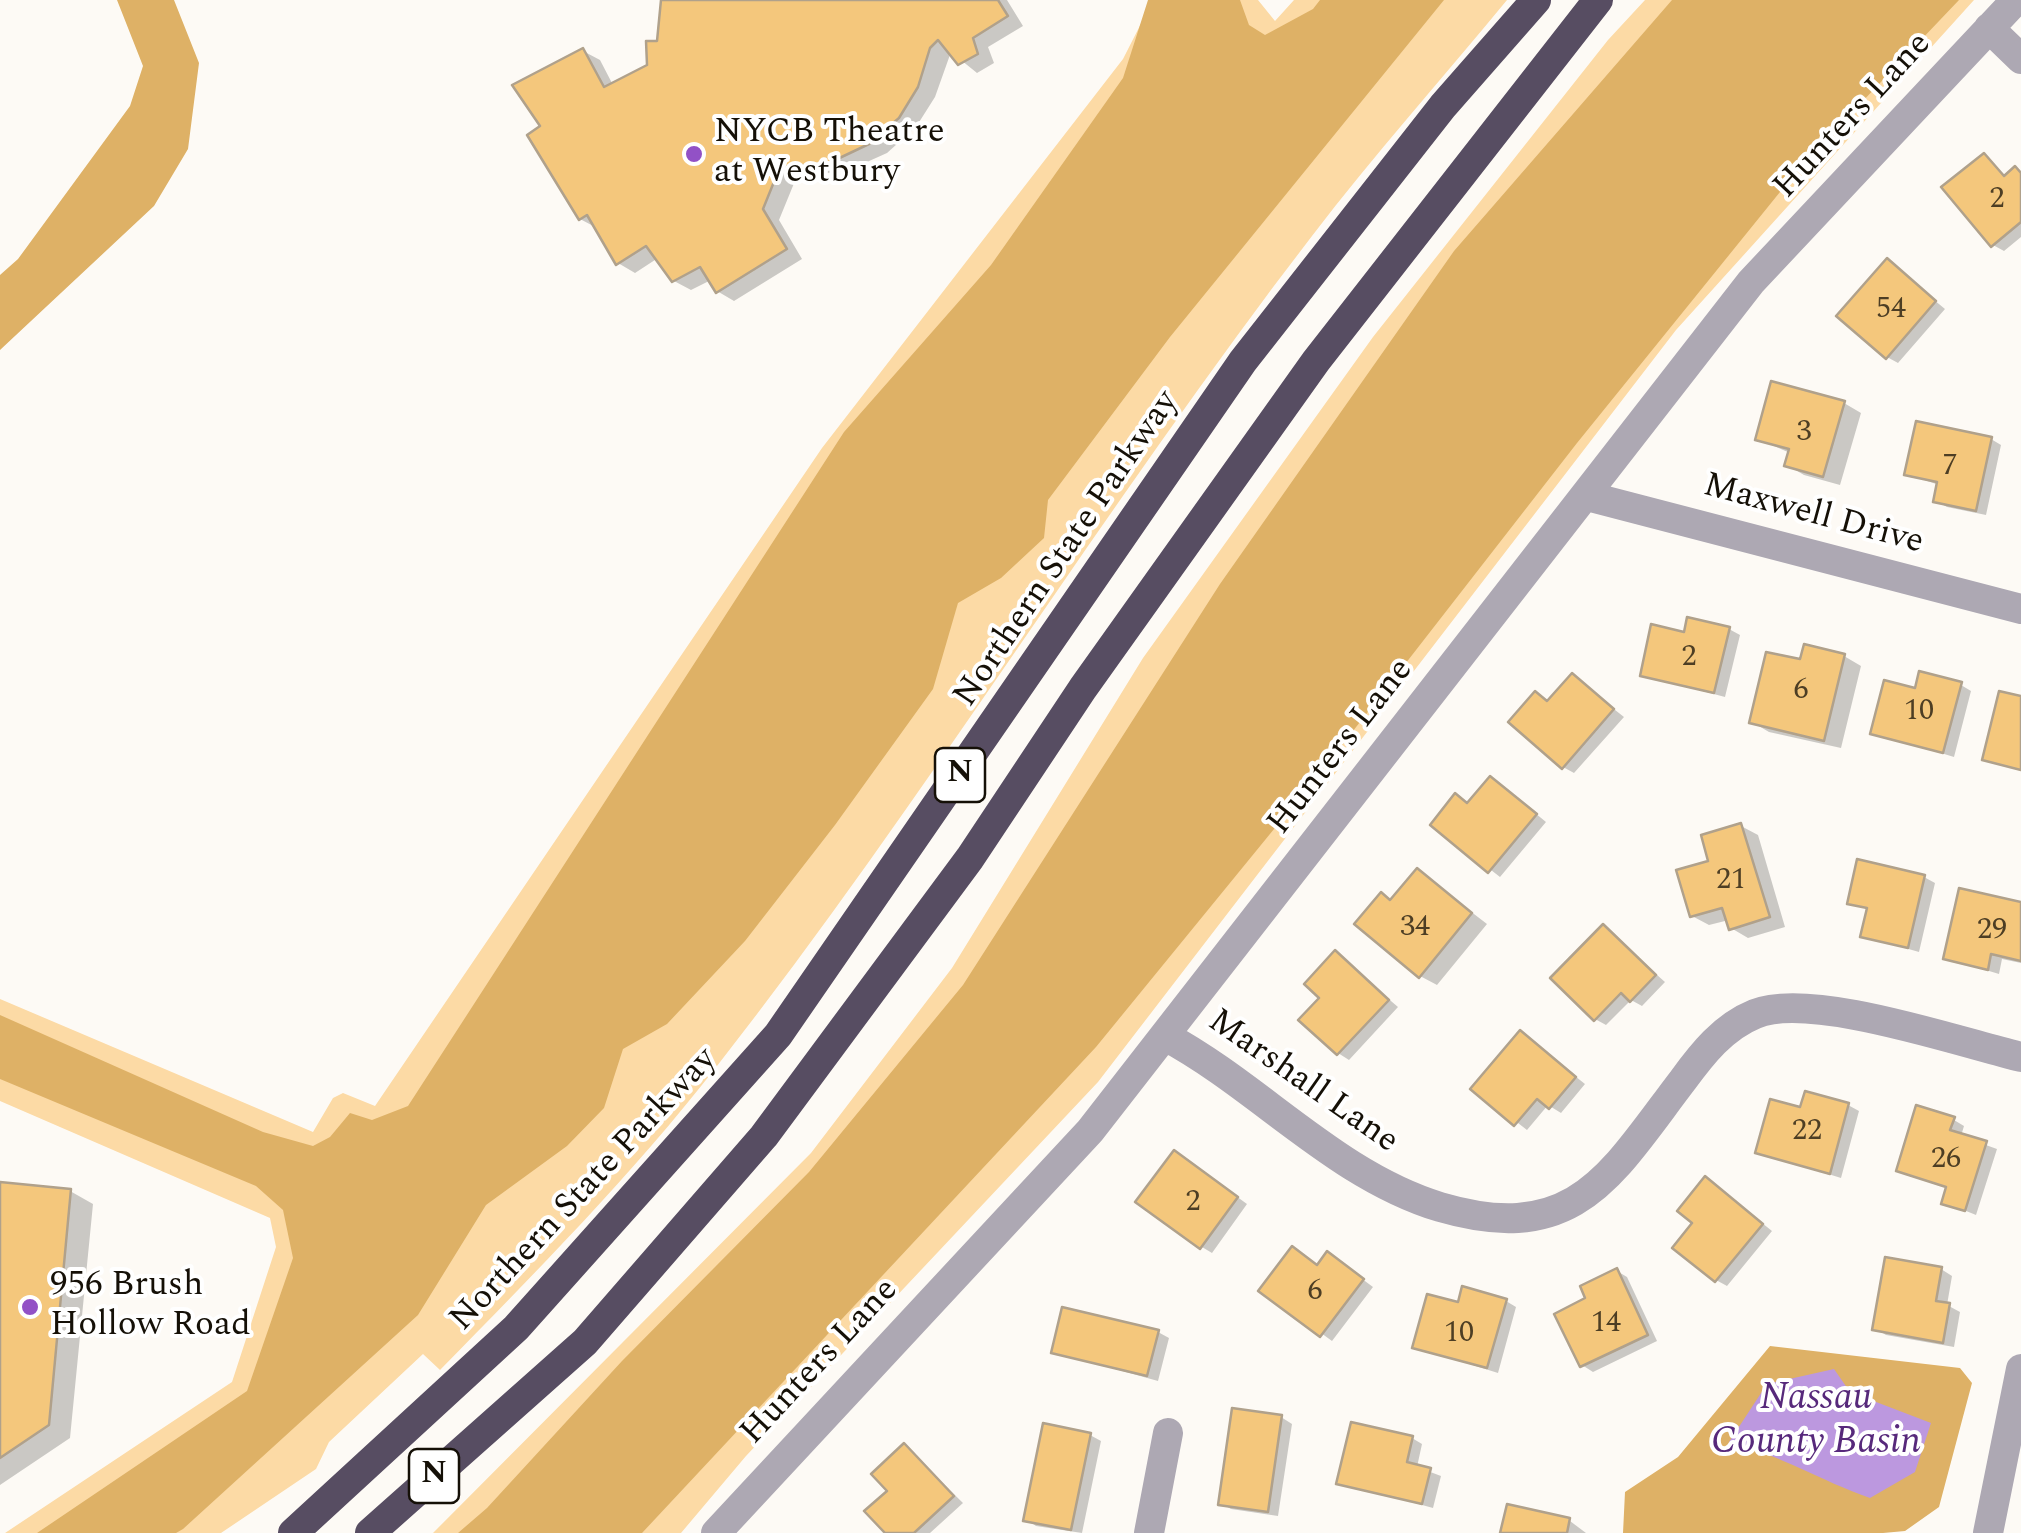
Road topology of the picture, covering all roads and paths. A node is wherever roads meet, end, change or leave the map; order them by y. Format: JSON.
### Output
{"nodes":[{"id":1,"x":1536,"y":0,"type":"edge"},
{"id":2,"x":1598,"y":0,"type":"edge"},
{"id":3,"x":2016,"y":0,"type":"edge"},
{"id":4,"x":1989,"y":28,"type":"junction"},
{"id":5,"x":2021,"y":59,"type":"edge"},
{"id":6,"x":1587,"y":496,"type":"junction"},
{"id":7,"x":2021,"y":609,"type":"edge"},
{"id":8,"x":1165,"y":1036,"type":"junction"},
{"id":9,"x":2021,"y":1057,"type":"edge"},
{"id":10,"x":2021,"y":1369,"type":"edge"},
{"id":11,"x":1168,"y":1433,"type":"dead end"},
{"id":12,"x":293,"y":1533,"type":"edge"},
{"id":13,"x":370,"y":1533,"type":"edge"},
{"id":14,"x":716,"y":1533,"type":"edge"},
{"id":15,"x":1149,"y":1533,"type":"edge"},
{"id":16,"x":1988,"y":1533,"type":"edge"}],
"edges":[{"from":1,"to":12,"type":"highway","name":"Northern State Parkway","number":"N"},
{"from":2,"to":13,"type":"highway","number":"N"},
{"from":3,"to":4,"type":"street","name":"Hunters Lane"},
{"from":4,"to":5,"type":"street"},
{"from":4,"to":6,"type":"street","name":"Hunters Lane"},
{"from":6,"to":7,"type":"street","name":"Maxwell Drive"},
{"from":6,"to":8,"type":"street","name":"Hunters Lane"},
{"from":8,"to":9,"type":"street","name":"Marshall Lane"},
{"from":8,"to":14,"type":"street","name":"Hunters Lane"},
{"from":10,"to":16,"type":"street"},
{"from":11,"to":15,"type":"street"}]}
